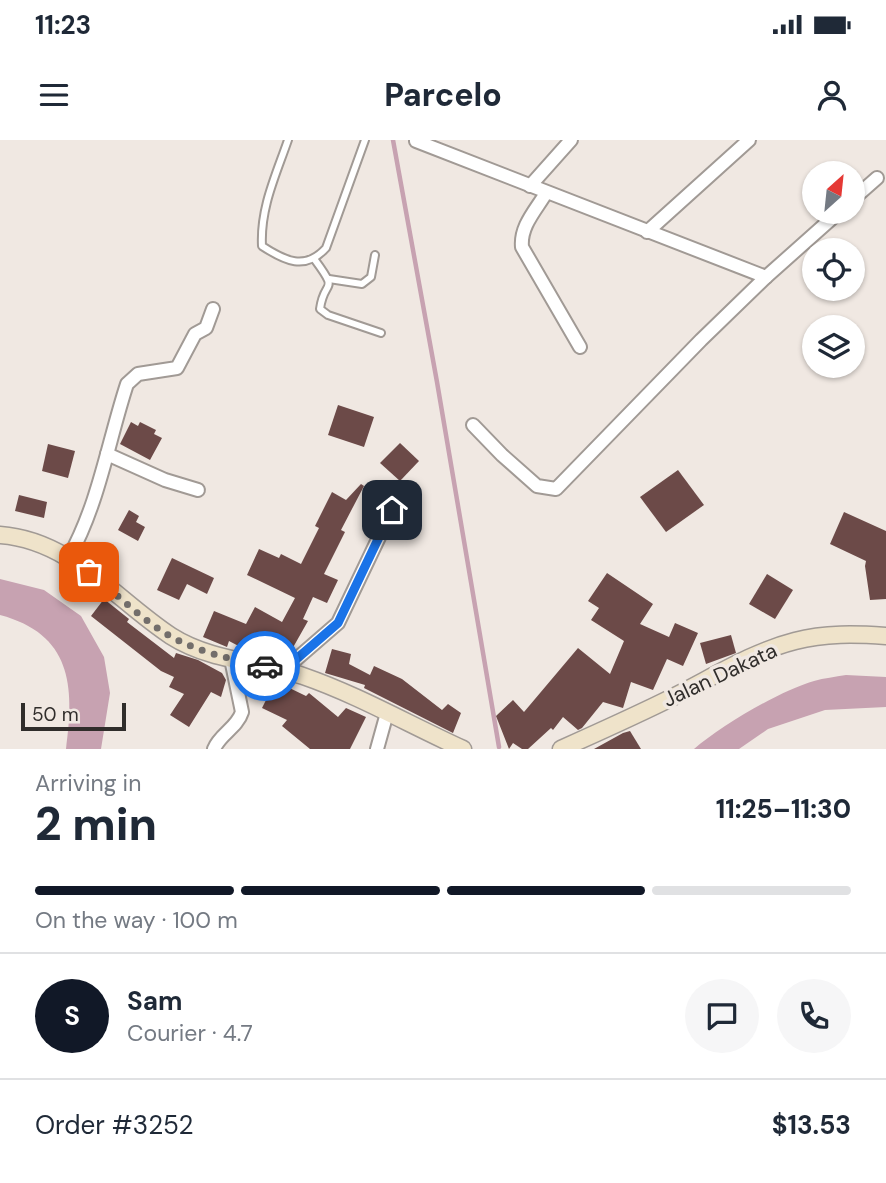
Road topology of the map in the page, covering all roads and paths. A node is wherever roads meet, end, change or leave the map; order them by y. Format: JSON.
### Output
{"nodes":[{"id":1,"x":288,"y":140,"type":"edge"},
{"id":2,"x":365,"y":140,"type":"edge"},
{"id":3,"x":571,"y":140,"type":"edge"},
{"id":4,"x":749,"y":140,"type":"edge"},
{"id":5,"x":416,"y":141,"type":"edge"},
{"id":6,"x":877,"y":178,"type":"dead end"},
{"id":7,"x":530,"y":186,"type":"junction"},
{"id":8,"x":865,"y":189,"type":"edge"},
{"id":9,"x":546,"y":192,"type":"junction"},
{"id":10,"x":825,"y":224,"type":"edge"},
{"id":11,"x":647,"y":232,"type":"junction"},
{"id":12,"x":375,"y":255,"type":"dead end"},
{"id":13,"x":315,"y":260,"type":"junction"},
{"id":14,"x":765,"y":277,"type":"junction"},
{"id":15,"x":329,"y":279,"type":"junction"},
{"id":16,"x":213,"y":309,"type":"dead end"},
{"id":17,"x":381,"y":333,"type":"dead end"},
{"id":18,"x":580,"y":347,"type":"dead end"},
{"id":19,"x":473,"y":425,"type":"dead end"},
{"id":20,"x":107,"y":454,"type":"junction"},
{"id":21,"x":198,"y":490,"type":"dead end"},
{"id":22,"x":392,"y":510,"type":"dead end"},
{"id":23,"x":0,"y":535,"type":"edge"},
{"id":24,"x":69,"y":557,"type":"junction"},
{"id":25,"x":886,"y":636,"type":"edge"},
{"id":26,"x":231,"y":659,"type":"junction"},
{"id":27,"x":275,"y":668,"type":"junction"},
{"id":28,"x":387,"y":713,"type":"junction"},
{"id":29,"x":214,"y":749,"type":"edge"},
{"id":30,"x":377,"y":749,"type":"edge"},
{"id":31,"x":463,"y":749,"type":"edge"},
{"id":32,"x":562,"y":749,"type":"edge"}],
"edges":[{"from":1,"to":13,"type":"lane"},
{"from":2,"to":13,"type":"lane"},
{"from":3,"to":7,"type":"street"},
{"from":4,"to":11,"type":"street"},
{"from":5,"to":7,"type":"street"},
{"from":6,"to":8,"type":"street"},
{"from":7,"to":9,"type":"street"},
{"from":9,"to":11,"type":"street"},
{"from":9,"to":18,"type":"street"},
{"from":10,"to":14,"type":"street"},
{"from":11,"to":14,"type":"street"},
{"from":12,"to":15,"type":"lane"},
{"from":13,"to":15,"type":"lane"},
{"from":14,"to":19,"type":"street"},
{"from":15,"to":17,"type":"lane"},
{"from":16,"to":20,"type":"street"},
{"from":20,"to":21,"type":"street"},
{"from":20,"to":24,"type":"street"},
{"from":22,"to":27,"type":"street"},
{"from":23,"to":24,"type":"street"},
{"from":24,"to":26,"type":"street"},
{"from":25,"to":32,"type":"street","name":"Jalan Dakata"},
{"from":26,"to":27,"type":"street"},
{"from":26,"to":29,"type":"street"},
{"from":27,"to":28,"type":"street"},
{"from":28,"to":30,"type":"street"},
{"from":28,"to":31,"type":"street"}]}
